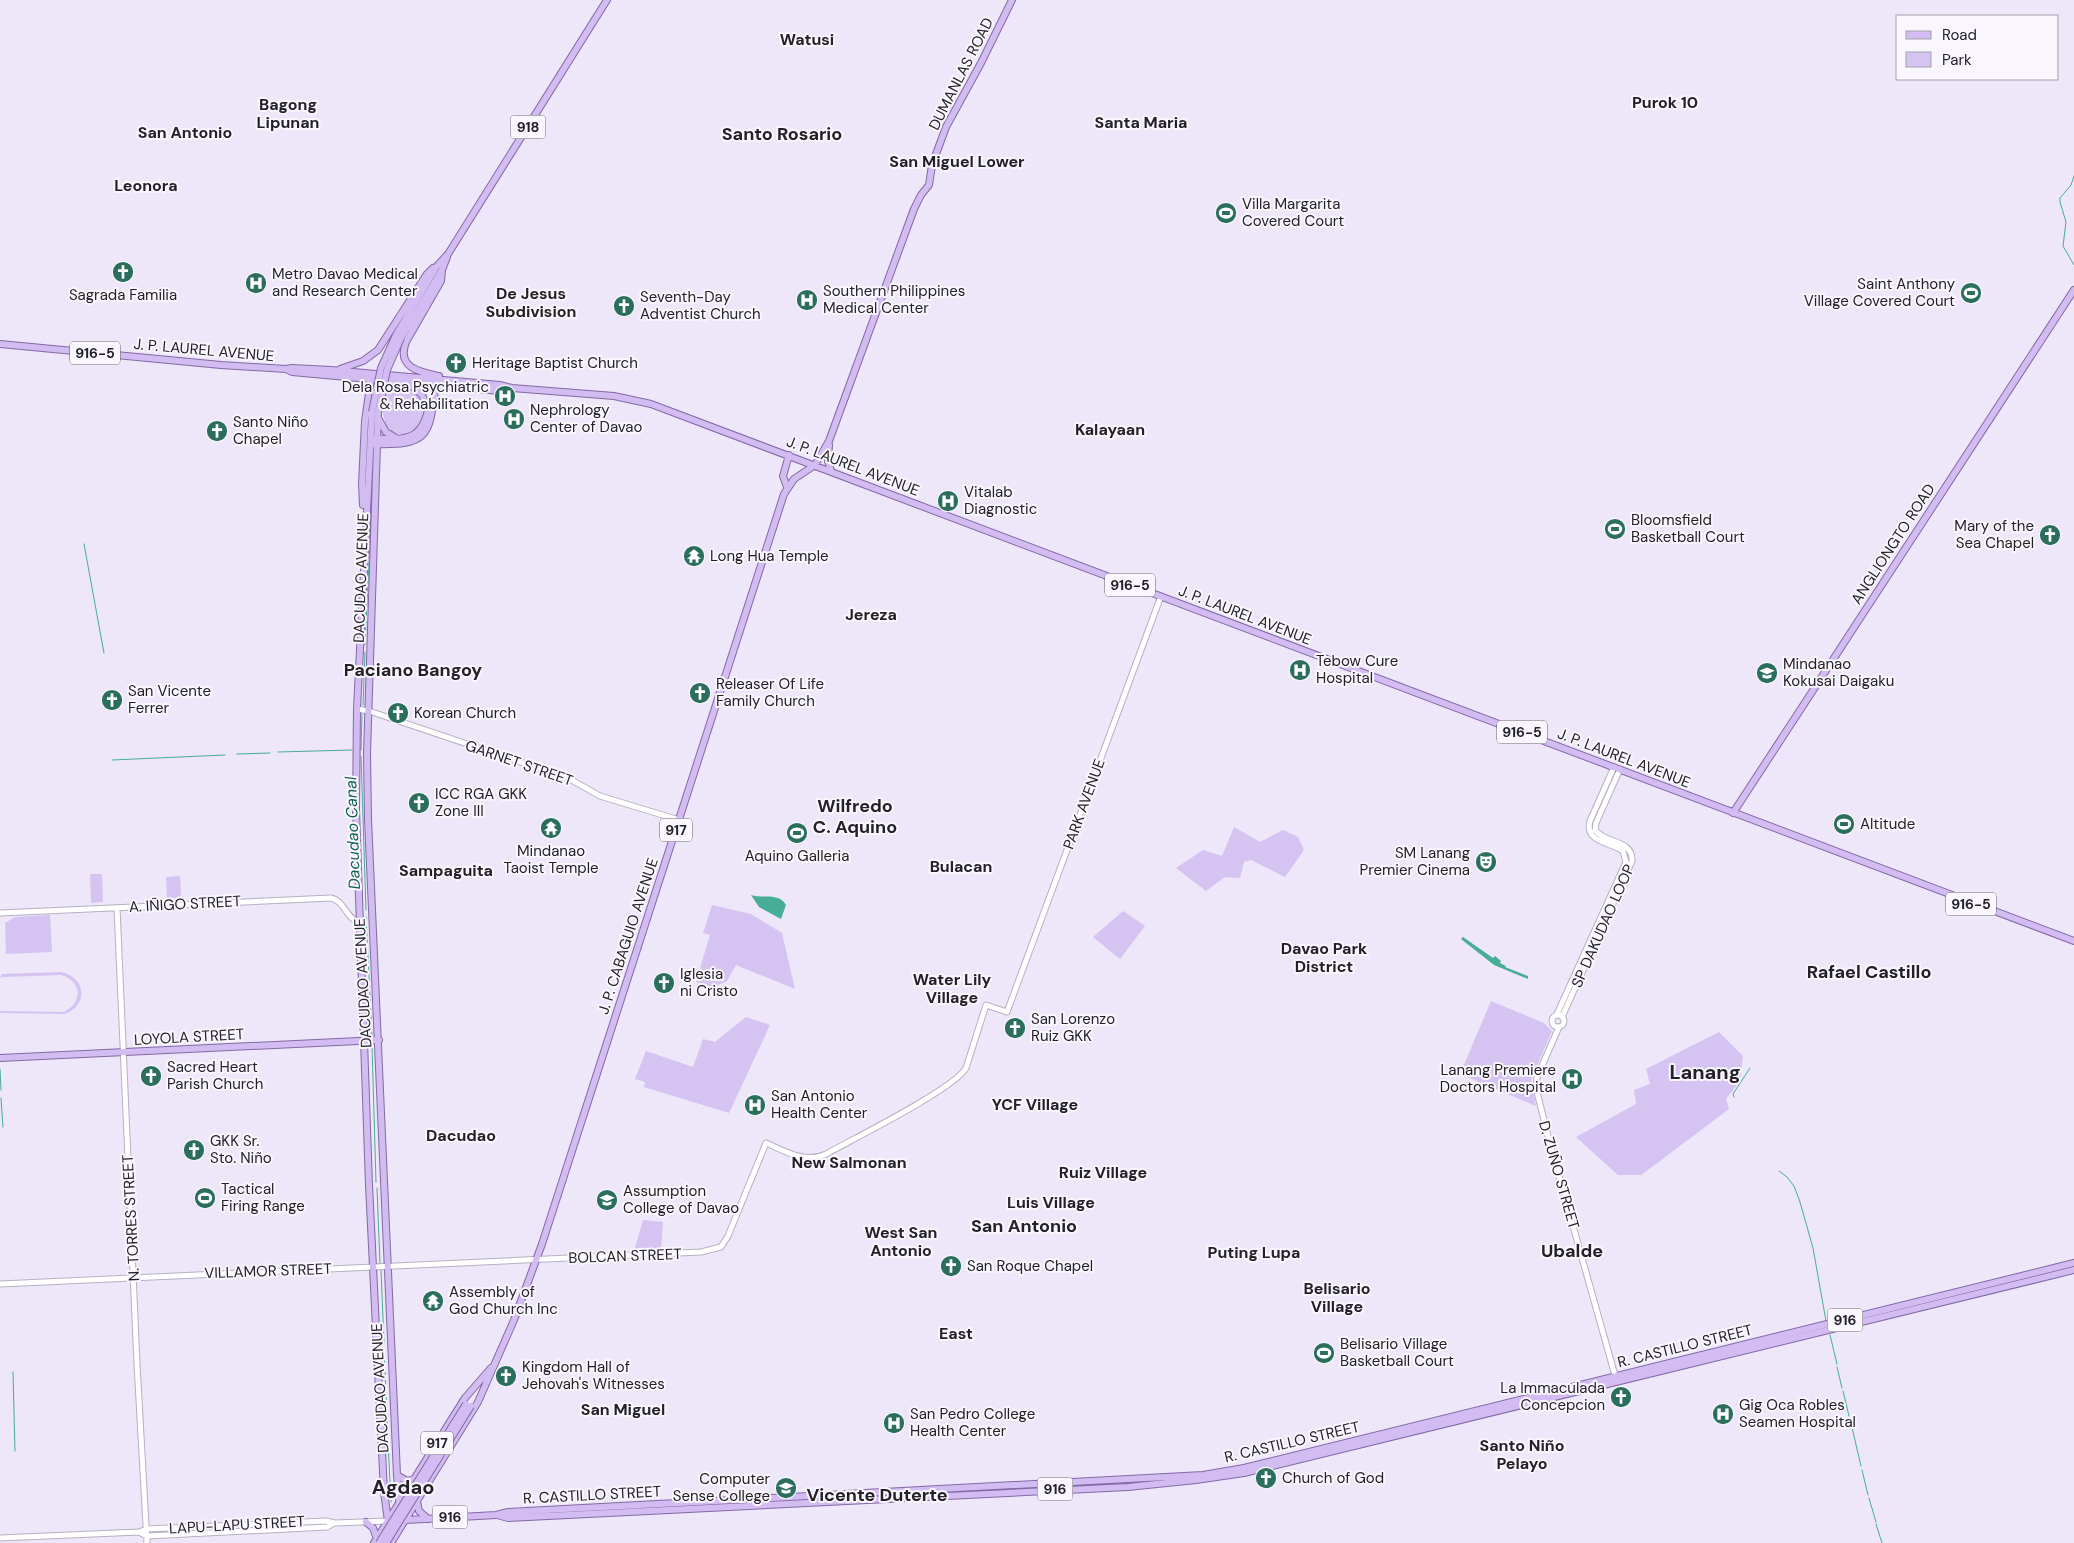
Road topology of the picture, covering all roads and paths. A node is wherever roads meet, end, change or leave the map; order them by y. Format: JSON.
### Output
{"nodes":[{"id":1,"x":607,"y":0,"type":"edge"},
{"id":2,"x":1012,"y":0,"type":"edge"},
{"id":3,"x":439,"y":268,"type":"junction"},
{"id":4,"x":2074,"y":290,"type":"edge"},
{"id":5,"x":0,"y":344,"type":"edge"},
{"id":6,"x":286,"y":370,"type":"junction"},
{"id":7,"x":336,"y":370,"type":"junction"},
{"id":8,"x":371,"y":380,"type":"junction"},
{"id":9,"x":435,"y":382,"type":"junction"},
{"id":10,"x":465,"y":382,"type":"junction"},
{"id":11,"x":407,"y":383,"type":"junction"},
{"id":12,"x":451,"y":387,"type":"junction"},
{"id":13,"x":512,"y":388,"type":"junction"},
{"id":14,"x":434,"y":399,"type":"junction"},
{"id":15,"x":428,"y":411,"type":"junction"},
{"id":16,"x":376,"y":414,"type":"junction"},
{"id":17,"x":397,"y":438,"type":"junction"},
{"id":18,"x":373,"y":441,"type":"junction"},
{"id":19,"x":829,"y":442,"type":"junction"},
{"id":20,"x":788,"y":455,"type":"junction"},
{"id":21,"x":815,"y":465,"type":"junction"},
{"id":22,"x":831,"y":471,"type":"junction"},
{"id":23,"x":787,"y":487,"type":"junction"},
{"id":24,"x":366,"y":510,"type":"junction"},
{"id":25,"x":1161,"y":596,"type":"junction"},
{"id":26,"x":360,"y":646,"type":"junction"},
{"id":27,"x":372,"y":646,"type":"junction"},
{"id":28,"x":357,"y":709,"type":"junction"},
{"id":29,"x":369,"y":711,"type":"junction"},
{"id":30,"x":1617,"y":768,"type":"junction"},
{"id":31,"x":1734,"y":813,"type":"junction"},
{"id":32,"x":679,"y":820,"type":"junction"},
{"id":33,"x":117,"y":908,"type":"junction"},
{"id":34,"x":0,"y":913,"type":"edge"},
{"id":35,"x":359,"y":922,"type":"junction"},
{"id":36,"x":2074,"y":941,"type":"edge"},
{"id":37,"x":1560,"y":1016,"type":"junction"},
{"id":38,"x":1558,"y":1027,"type":"junction"},
{"id":39,"x":364,"y":1040,"type":"junction"},
{"id":40,"x":379,"y":1040,"type":"junction"},
{"id":41,"x":123,"y":1052,"type":"junction"},
{"id":42,"x":0,"y":1058,"type":"edge"},
{"id":43,"x":715,"y":1250,"type":"joint"},
{"id":44,"x":536,"y":1259,"type":"junction"},
{"id":45,"x":2074,"y":1263,"type":"edge"},
{"id":46,"x":388,"y":1266,"type":"junction"},
{"id":47,"x":374,"y":1267,"type":"junction"},
{"id":48,"x":2074,"y":1270,"type":"edge"},
{"id":49,"x":133,"y":1277,"type":"junction"},
{"id":50,"x":0,"y":1284,"type":"edge"},
{"id":51,"x":492,"y":1367,"type":"junction"},
{"id":52,"x":1616,"y":1379,"type":"junction"},
{"id":53,"x":476,"y":1383,"type":"junction"},
{"id":54,"x":485,"y":1388,"type":"junction"},
{"id":55,"x":469,"y":1405,"type":"junction"},
{"id":56,"x":381,"y":1437,"type":"junction"},
{"id":57,"x":395,"y":1437,"type":"junction"},
{"id":58,"x":397,"y":1475,"type":"junction"},
{"id":59,"x":414,"y":1479,"type":"junction"},
{"id":60,"x":417,"y":1501,"type":"junction"},
{"id":61,"x":399,"y":1504,"type":"junction"},
{"id":62,"x":428,"y":1518,"type":"junction"},
{"id":63,"x":405,"y":1520,"type":"junction"},
{"id":64,"x":388,"y":1521,"type":"junction"},
{"id":65,"x":366,"y":1522,"type":"junction"},
{"id":66,"x":334,"y":1523,"type":"junction"},
{"id":67,"x":146,"y":1529,"type":"junction"},
{"id":68,"x":139,"y":1532,"type":"junction"},
{"id":69,"x":147,"y":1536,"type":"junction"},
{"id":70,"x":0,"y":1538,"type":"edge"},
{"id":71,"x":377,"y":1542,"type":"edge"},
{"id":72,"x":148,"y":1543,"type":"edge"},
{"id":73,"x":386,"y":1543,"type":"edge"},
{"id":74,"x":391,"y":1543,"type":"edge"}],
"edges":[{"from":1,"to":3,"type":"main road","number":"918"},
{"from":2,"to":19,"type":"main road","name":"DUMANLAS ROAD"},
{"from":3,"to":7,"type":"main road"},
{"from":3,"to":10,"type":"main road"},
{"from":3,"to":16,"type":"main road","number":"918","bridge":true},
{"from":4,"to":31,"type":"main road","name":"ANGLIONGTO ROAD"},
{"from":5,"to":6,"type":"main road","name":"J. P. LAUREL AVENUE","number":"916-5"},
{"from":6,"to":7,"type":"main road","name":"J. P. LAUREL AVENUE","number":"916-5"},
{"from":6,"to":8,"type":"main road","name":"J. P. LAUREL AVENUE","number":"916-5"},
{"from":7,"to":9,"type":"main road","name":"J. P. LAUREL AVENUE","number":"916-5"},
{"from":8,"to":11,"type":"main road","name":"J. P. LAUREL AVENUE","number":"916-5"},
{"from":8,"to":24,"type":"main road","name":"DACUDAO AVENUE","number":"918"},
{"from":9,"to":10,"type":"main road","name":"J. P. LAUREL AVENUE","number":"916-5"},
{"from":9,"to":11,"type":"main road","name":"J. P. LAUREL AVENUE","number":"916-5"},
{"from":9,"to":12,"type":"main road","name":"J. P. LAUREL AVENUE","number":"916-5"},
{"from":9,"to":14,"type":"main road"},
{"from":9,"to":15,"type":"main road"},
{"from":10,"to":13,"type":"main road","name":"J. P. LAUREL AVENUE","number":"916-5"},
{"from":11,"to":15,"type":"main road"},
{"from":12,"to":13,"type":"main road","name":"J. P. LAUREL AVENUE","number":"916-5"},
{"from":12,"to":14,"type":"main road"},
{"from":13,"to":20,"type":"main road","name":"J. P. LAUREL AVENUE","number":"916-5"},
{"from":14,"to":18,"type":"main road"},
{"from":15,"to":17,"type":"main road"},
{"from":16,"to":17,"type":"main road"},
{"from":16,"to":18,"type":"main road","number":"918"},
{"from":17,"to":18,"type":"main road"},
{"from":18,"to":24,"type":"main road","name":"DACUDAO AVENUE","number":"918"},
{"from":18,"to":27,"type":"main road","name":"DACUDAO AVENUE","number":"918"},
{"from":19,"to":21,"type":"main road","name":"DUMANLAS ROAD"},
{"from":19,"to":22,"type":"main road"},
{"from":20,"to":21,"type":"main road","name":"J. P. LAUREL AVENUE","number":"916-5"},
{"from":20,"to":23,"type":"main road"},
{"from":21,"to":22,"type":"main road","name":"J. P. LAUREL AVENUE","number":"916-5"},
{"from":21,"to":23,"type":"main road"},
{"from":22,"to":25,"type":"main road","name":"J. P. LAUREL AVENUE","number":"916-5"},
{"from":23,"to":32,"type":"main road","name":"J. P. CABAGUIO AVENUE","number":"917"},
{"from":24,"to":26,"type":"main road","name":"DACUDAO AVENUE","number":"918"},
{"from":25,"to":30,"type":"main road","name":"J. P. LAUREL AVENUE","number":"916-5"},
{"from":25,"to":43,"type":"street","name":"PARK AVENUE"},
{"from":26,"to":27,"type":"main road"},
{"from":26,"to":28,"type":"main road","name":"DACUDAO AVENUE","number":"918"},
{"from":27,"to":29,"type":"main road","name":"DACUDAO AVENUE","number":"918"},
{"from":28,"to":29,"type":"street","name":"GARNET STREET"},
{"from":28,"to":35,"type":"main road","name":"DACUDAO AVENUE","number":"918"},
{"from":29,"to":32,"type":"street","name":"GARNET STREET"},
{"from":29,"to":40,"type":"main road","name":"DACUDAO AVENUE","number":"918"},
{"from":30,"to":31,"type":"main road","name":"J. P. LAUREL AVENUE","number":"916-5"},
{"from":30,"to":37,"type":"street","name":"SP DAKUDAO LOOP"},
{"from":31,"to":36,"type":"main road","name":"J. P. LAUREL AVENUE","number":"916-5"},
{"from":32,"to":44,"type":"main road","name":"J. P. CABAGUIO AVENUE","number":"917"},
{"from":33,"to":34,"type":"street","name":"A. IÑIGO STREET"},
{"from":33,"to":35,"type":"street","name":"A. IÑIGO STREET"},
{"from":33,"to":41,"type":"street","name":"N. TORRES STREET"},
{"from":35,"to":39,"type":"main road","name":"DACUDAO AVENUE","number":"918"},
{"from":37,"to":38,"type":"street"},
{"from":37,"to":38,"type":"street"},
{"from":38,"to":52,"type":"street","name":"D. ZUÑO STREET"},
{"from":39,"to":40,"type":"main road","name":"LOYOLA STREET"},
{"from":39,"to":41,"type":"main road","name":"LOYOLA STREET"},
{"from":39,"to":47,"type":"main road","name":"DACUDAO AVENUE","number":"918"},
{"from":40,"to":46,"type":"main road","name":"DACUDAO AVENUE","number":"918"},
{"from":41,"to":42,"type":"main road","name":"LOYOLA STREET"},
{"from":41,"to":49,"type":"street","name":"N. TORRES STREET"},
{"from":43,"to":44,"type":"street","name":"BOLCAN STREET"},
{"from":44,"to":46,"type":"street","name":"VILLAMOR STREET"},
{"from":44,"to":51,"type":"main road","name":"J. P. CABAGUIO AVENUE","number":"917"},
{"from":45,"to":52,"type":"main road","name":"R. CASTILLO STREET","number":"916"},
{"from":46,"to":47,"type":"street","name":"VILLAMOR STREET"},
{"from":46,"to":57,"type":"main road","name":"DACUDAO AVENUE","number":"918"},
{"from":47,"to":49,"type":"street","name":"VILLAMOR STREET"},
{"from":47,"to":56,"type":"main road","name":"DACUDAO AVENUE","number":"918"},
{"from":48,"to":52,"type":"main road","name":"R. CASTILLO STREET","number":"916"},
{"from":49,"to":50,"type":"street","name":"VILLAMOR STREET"},
{"from":49,"to":67,"type":"street","name":"N. TORRES STREET"},
{"from":51,"to":53,"type":"main road","name":"J. P. CABAGUIO AVENUE","number":"917"},
{"from":51,"to":54,"type":"main road","name":"J. P. CABAGUIO AVENUE","number":"917"},
{"from":52,"to":62,"type":"main road","name":"R. CASTILLO STREET","number":"916"},
{"from":53,"to":55,"type":"main road"},
{"from":53,"to":59,"type":"main road","name":"J. P. CABAGUIO AVENUE","number":"917"},
{"from":54,"to":55,"type":"main road"},
{"from":54,"to":60,"type":"main road","name":"J. P. CABAGUIO AVENUE","number":"917"},
{"from":55,"to":71,"type":"main road","bridge":true},
{"from":55,"to":73,"type":"main road","bridge":true},
{"from":56,"to":57,"type":"main road"},
{"from":56,"to":64,"type":"main road","name":"DACUDAO AVENUE","number":"918"},
{"from":57,"to":58,"type":"main road","name":"DACUDAO AVENUE","number":"918"},
{"from":58,"to":59,"type":"main road"},
{"from":58,"to":61,"type":"main road","name":"DACUDAO AVENUE","number":"918"},
{"from":59,"to":61,"type":"main road","name":"J. P. CABAGUIO AVENUE","number":"917"},
{"from":60,"to":62,"type":"main road"},
{"from":60,"to":63,"type":"main road","name":"J. P. CABAGUIO AVENUE","number":"917"},
{"from":61,"to":63,"type":"main road","name":"DACUDAO AVENUE","number":"918"},
{"from":61,"to":64,"type":"main road","name":"J. P. CABAGUIO AVENUE","number":"917"},
{"from":62,"to":63,"type":"main road","name":"R. CASTILLO STREET","number":"916"},
{"from":63,"to":64,"type":"main road","number":"916"},
{"from":63,"to":74,"type":"main road","name":"J. P. CABAGUIO AVENUE"},
{"from":64,"to":65,"type":"street","name":"LAPU-LAPU STREET"},
{"from":64,"to":71,"type":"main road","name":"J. P. CABAGUIO AVENUE"},
{"from":65,"to":66,"type":"street","name":"LAPU-LAPU STREET"},
{"from":65,"to":71,"type":"main road"},
{"from":66,"to":67,"type":"street","name":"LAPU-LAPU STREET"},
{"from":66,"to":69,"type":"street","name":"LAPU-LAPU STREET"},
{"from":67,"to":68,"type":"street","name":"LAPU-LAPU STREET"},
{"from":67,"to":69,"type":"street","name":"N. TORRES STREET"},
{"from":68,"to":69,"type":"street","name":"LAPU-LAPU STREET"},
{"from":68,"to":70,"type":"street","name":"LAPU-LAPU STREET"},
{"from":69,"to":72,"type":"street","name":"N. TORRES STREET"}]}
